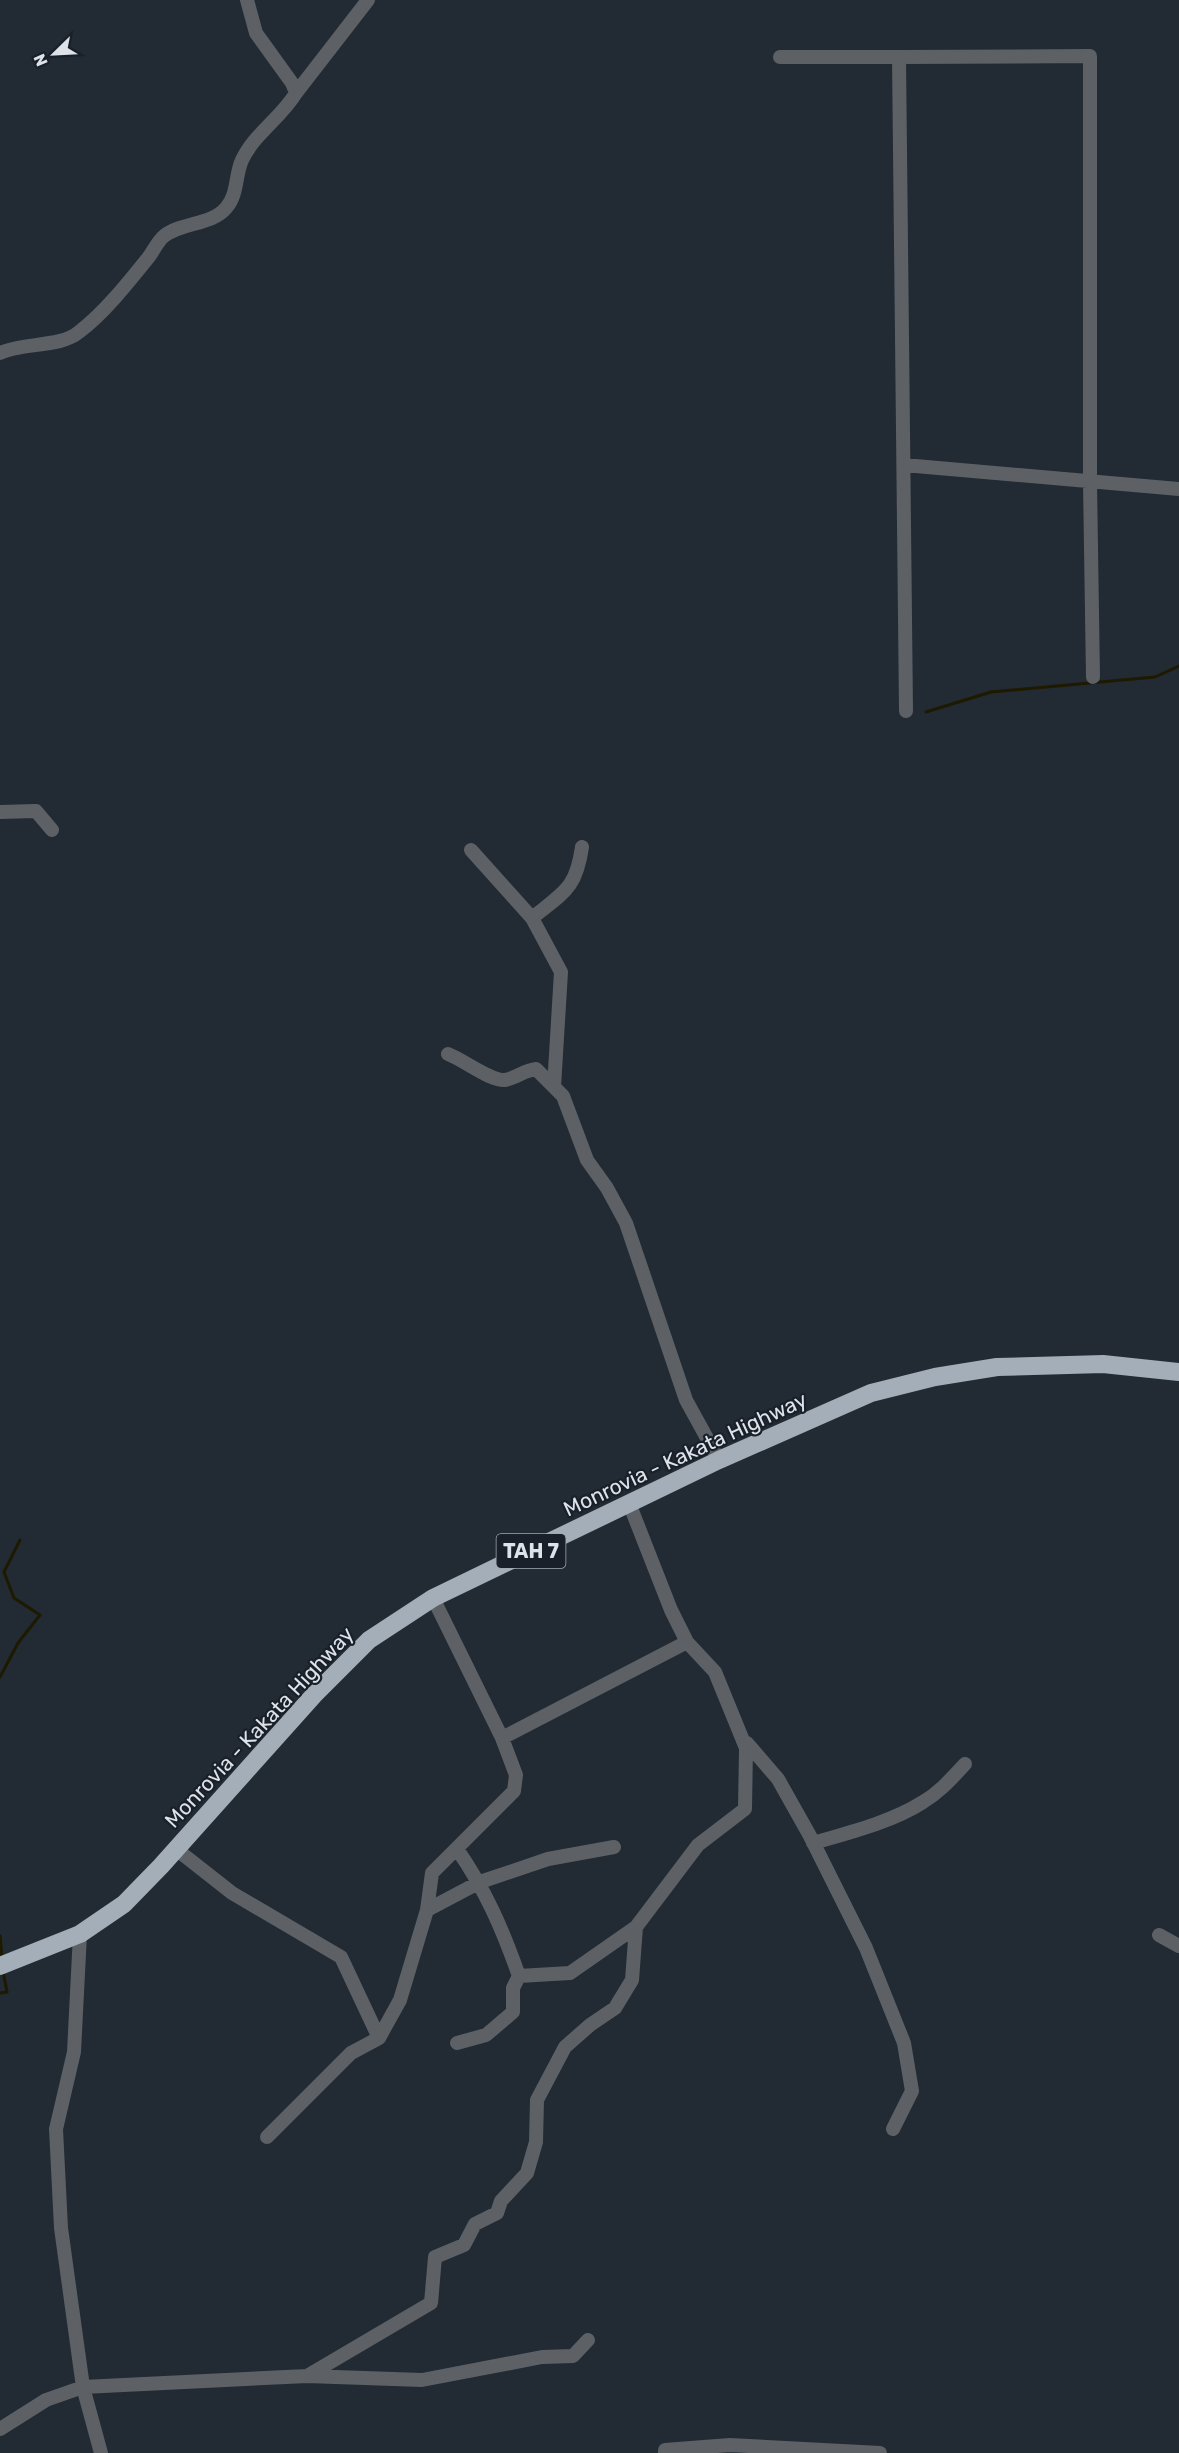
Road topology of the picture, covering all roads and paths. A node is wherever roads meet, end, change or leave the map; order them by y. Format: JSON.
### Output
{"nodes":[{"id":1,"x":247,"y":0,"type":"edge"},
{"id":2,"x":368,"y":0,"type":"edge"},
{"id":3,"x":780,"y":57,"type":"dead end"},
{"id":4,"x":899,"y":57,"type":"junction"},
{"id":5,"x":296,"y":93,"type":"junction"},
{"id":6,"x":0,"y":352,"type":"edge"},
{"id":7,"x":903,"y":465,"type":"junction"},
{"id":8,"x":1090,"y":483,"type":"junction"},
{"id":9,"x":1179,"y":489,"type":"edge"},
{"id":10,"x":1094,"y":677,"type":"dead end"},
{"id":11,"x":906,"y":711,"type":"dead end"},
{"id":12,"x":0,"y":812,"type":"edge"},
{"id":13,"x":52,"y":830,"type":"dead end"},
{"id":14,"x":582,"y":847,"type":"dead end"},
{"id":15,"x":471,"y":850,"type":"dead end"},
{"id":16,"x":532,"y":918,"type":"junction"},
{"id":17,"x":448,"y":1054,"type":"dead end"},
{"id":18,"x":554,"y":1087,"type":"junction"},
{"id":19,"x":1179,"y":1372,"type":"edge"},
{"id":20,"x":719,"y":1460,"type":"junction"},
{"id":21,"x":629,"y":1503,"type":"junction"},
{"id":22,"x":434,"y":1598,"type":"junction"},
{"id":23,"x":687,"y":1642,"type":"junction"},
{"id":24,"x":502,"y":1738,"type":"junction"},
{"id":25,"x":747,"y":1743,"type":"dead end"},
{"id":26,"x":965,"y":1764,"type":"dead end"},
{"id":27,"x":813,"y":1843,"type":"junction"},
{"id":28,"x":614,"y":1847,"type":"dead end"},
{"id":29,"x":458,"y":1848,"type":"junction"},
{"id":30,"x":176,"y":1849,"type":"junction"},
{"id":31,"x":480,"y":1882,"type":"junction"},
{"id":32,"x":427,"y":1910,"type":"junction"},
{"id":33,"x":636,"y":1927,"type":"junction"},
{"id":34,"x":80,"y":1934,"type":"junction"},
{"id":35,"x":1159,"y":1935,"type":"dead end"},
{"id":36,"x":1179,"y":1946,"type":"edge"},
{"id":37,"x":0,"y":1966,"type":"edge"},
{"id":38,"x":519,"y":1976,"type":"junction"},
{"id":39,"x":379,"y":2038,"type":"junction"},
{"id":40,"x":457,"y":2043,"type":"dead end"},
{"id":41,"x":893,"y":2129,"type":"dead end"},
{"id":42,"x":267,"y":2137,"type":"dead end"},
{"id":43,"x":588,"y":2340,"type":"dead end"},
{"id":44,"x":308,"y":2376,"type":"junction"},
{"id":45,"x":83,"y":2387,"type":"junction"},
{"id":46,"x":4,"y":2424,"type":"edge"},
{"id":47,"x":101,"y":2453,"type":"edge"},
{"id":48,"x":665,"y":2453,"type":"edge"},
{"id":49,"x":880,"y":2453,"type":"edge"}],
"edges":[{"from":1,"to":5,"type":"street"},
{"from":2,"to":5,"type":"street"},
{"from":3,"to":4,"type":"street"},
{"from":4,"to":7,"type":"street"},
{"from":4,"to":8,"type":"street"},
{"from":5,"to":6,"type":"street"},
{"from":7,"to":8,"type":"street"},
{"from":7,"to":11,"type":"street"},
{"from":8,"to":9,"type":"street"},
{"from":8,"to":10,"type":"street"},
{"from":12,"to":13,"type":"street"},
{"from":14,"to":16,"type":"street"},
{"from":15,"to":16,"type":"street"},
{"from":16,"to":18,"type":"street"},
{"from":17,"to":18,"type":"street"},
{"from":18,"to":20,"type":"street"},
{"from":19,"to":20,"type":"highway","name":"Monrovia - Kakata Highway","number":"TAH 7"},
{"from":20,"to":21,"type":"highway","name":"Monrovia - Kakata Highway","number":"TAH 7"},
{"from":21,"to":22,"type":"highway","name":"Monrovia - Kakata Highway","number":"TAH 7"},
{"from":21,"to":23,"type":"street"},
{"from":22,"to":24,"type":"street"},
{"from":22,"to":30,"type":"highway","name":"Monrovia - Kakata Highway","number":"TAH 7"},
{"from":23,"to":24,"type":"street"},
{"from":23,"to":33,"type":"street"},
{"from":24,"to":29,"type":"street"},
{"from":25,"to":27,"type":"street"},
{"from":26,"to":27,"type":"street"},
{"from":27,"to":41,"type":"street"},
{"from":28,"to":31,"type":"street"},
{"from":29,"to":31,"type":"street"},
{"from":29,"to":32,"type":"street"},
{"from":30,"to":34,"type":"highway","name":"Monrovia - Kakata Highway","number":"TAH 7"},
{"from":30,"to":39,"type":"street"},
{"from":31,"to":32,"type":"street"},
{"from":31,"to":38,"type":"street"},
{"from":32,"to":39,"type":"street"},
{"from":33,"to":38,"type":"street"},
{"from":33,"to":44,"type":"street"},
{"from":34,"to":37,"type":"highway","name":"Monrovia - Kakata Highway","number":"TAH 7"},
{"from":34,"to":45,"type":"street"},
{"from":35,"to":36,"type":"street"},
{"from":38,"to":40,"type":"street"},
{"from":39,"to":42,"type":"street"},
{"from":43,"to":44,"type":"street"},
{"from":44,"to":45,"type":"street"},
{"from":45,"to":46,"type":"street"},
{"from":45,"to":47,"type":"street"},
{"from":48,"to":49,"type":"street"}]}
